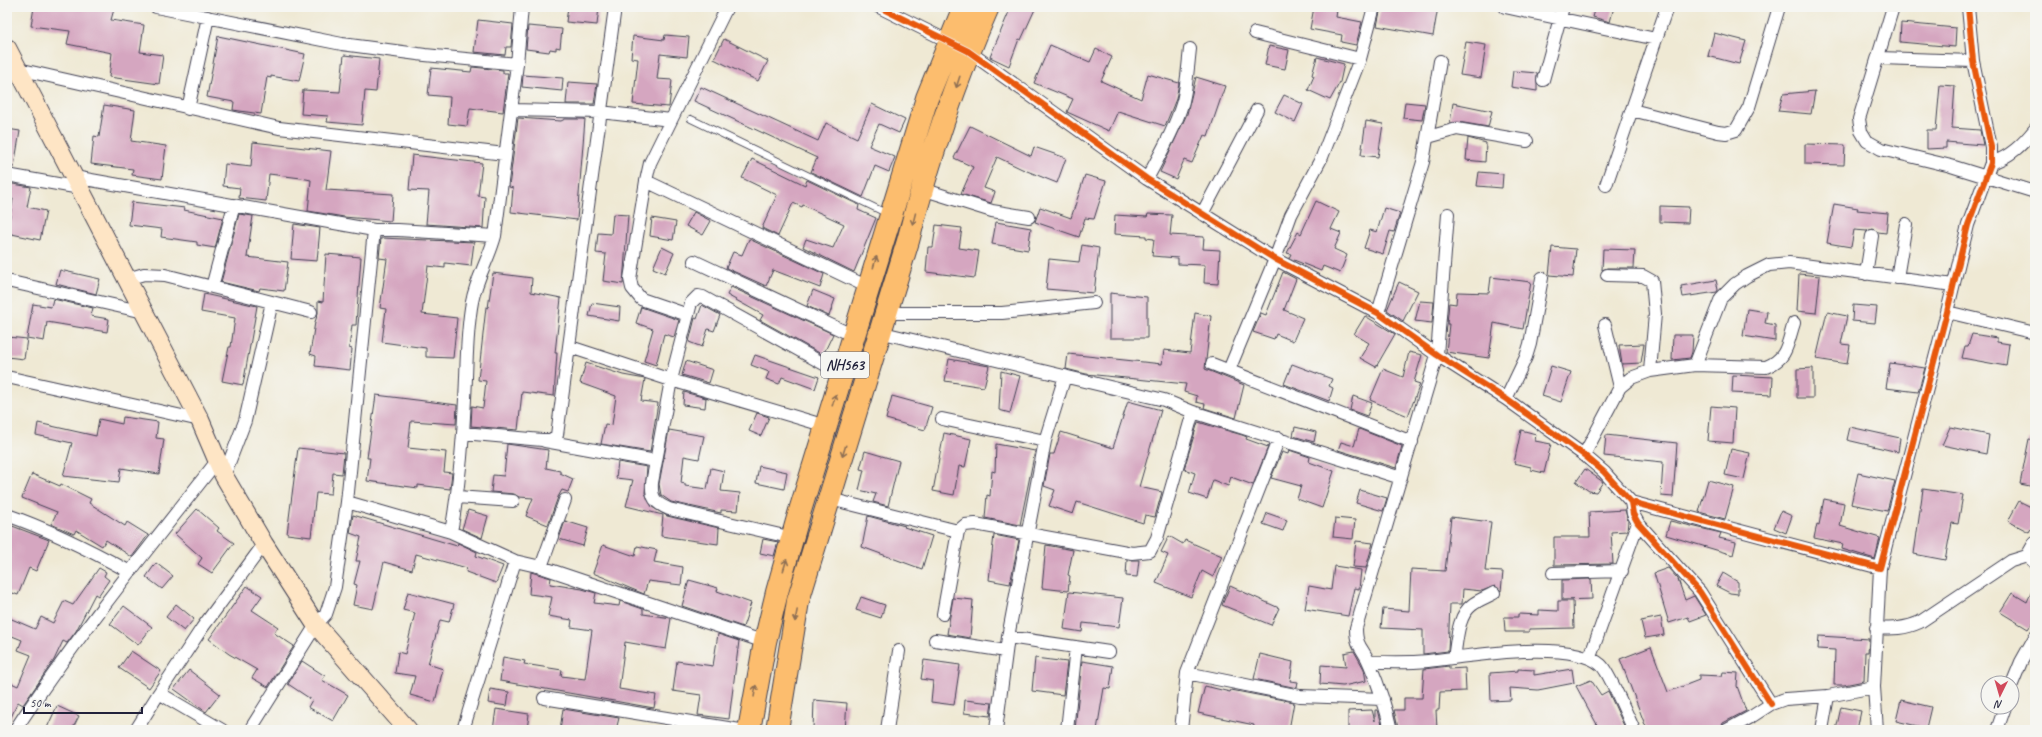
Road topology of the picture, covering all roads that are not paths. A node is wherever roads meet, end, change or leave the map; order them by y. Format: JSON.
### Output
{"nodes":[{"id":1,"x":156,"y":7,"type":"edge"},
{"id":2,"x":522,"y":7,"type":"edge"},
{"id":3,"x":615,"y":7,"type":"edge"},
{"id":4,"x":727,"y":7,"type":"edge"},
{"id":5,"x":879,"y":7,"type":"edge"},
{"id":6,"x":964,"y":7,"type":"edge"},
{"id":7,"x":988,"y":7,"type":"edge"},
{"id":8,"x":1374,"y":7,"type":"edge"},
{"id":9,"x":1505,"y":7,"type":"edge"},
{"id":10,"x":1667,"y":7,"type":"edge"},
{"id":11,"x":1779,"y":7,"type":"edge"},
{"id":12,"x":1893,"y":7,"type":"edge"},
{"id":13,"x":1968,"y":7,"type":"edge"},
{"id":14,"x":898,"y":11,"type":"edge"},
{"id":15,"x":1561,"y":13,"type":"edge"},
{"id":16,"x":208,"y":17,"type":"junction"},
{"id":17,"x":1255,"y":33,"type":"dead end"},
{"id":18,"x":1656,"y":39,"type":"junction"},
{"id":19,"x":959,"y":47,"type":"junction"},
{"id":20,"x":7,"y":48,"type":"edge"},
{"id":21,"x":1190,"y":49,"type":"dead end"},
{"id":22,"x":1879,"y":58,"type":"junction"},
{"id":23,"x":1360,"y":59,"type":"junction"},
{"id":24,"x":1440,"y":61,"type":"dead end"},
{"id":25,"x":1973,"y":61,"type":"junction"},
{"id":26,"x":517,"y":64,"type":"junction"},
{"id":27,"x":18,"y":69,"type":"junction"},
{"id":28,"x":1543,"y":80,"type":"dead end"},
{"id":29,"x":188,"y":109,"type":"junction"},
{"id":30,"x":512,"y":110,"type":"junction"},
{"id":31,"x":1257,"y":110,"type":"dead end"},
{"id":32,"x":1632,"y":110,"type":"junction"},
{"id":33,"x":600,"y":112,"type":"junction"},
{"id":34,"x":692,"y":119,"type":"dead end"},
{"id":35,"x":671,"y":120,"type":"junction"},
{"id":36,"x":2035,"y":129,"type":"edge"},
{"id":37,"x":1428,"y":137,"type":"junction"},
{"id":38,"x":1528,"y":141,"type":"dead end"},
{"id":39,"x":505,"y":154,"type":"junction"},
{"id":40,"x":1991,"y":163,"type":"junction"},
{"id":41,"x":7,"y":175,"type":"edge"},
{"id":42,"x":1984,"y":177,"type":"junction"},
{"id":43,"x":1147,"y":179,"type":"junction"},
{"id":44,"x":646,"y":181,"type":"junction"},
{"id":45,"x":77,"y":183,"type":"junction"},
{"id":46,"x":1606,"y":185,"type":"dead end"},
{"id":47,"x":922,"y":190,"type":"junction"},
{"id":48,"x":2035,"y":192,"type":"edge"},
{"id":49,"x":234,"y":205,"type":"junction"},
{"id":50,"x":1202,"y":214,"type":"junction"},
{"id":51,"x":1448,"y":214,"type":"dead end"},
{"id":52,"x":890,"y":215,"type":"junction"},
{"id":53,"x":1029,"y":217,"type":"dead end"},
{"id":54,"x":1906,"y":224,"type":"dead end"},
{"id":55,"x":374,"y":230,"type":"junction"},
{"id":56,"x":495,"y":236,"type":"junction"},
{"id":57,"x":1872,"y":236,"type":"dead end"},
{"id":58,"x":1275,"y":259,"type":"junction"},
{"id":59,"x":694,"y":261,"type":"dead end"},
{"id":60,"x":1866,"y":274,"type":"junction"},
{"id":61,"x":1607,"y":275,"type":"dead end"},
{"id":62,"x":1542,"y":278,"type":"dead end"},
{"id":63,"x":1897,"y":278,"type":"junction"},
{"id":64,"x":127,"y":279,"type":"junction"},
{"id":65,"x":7,"y":281,"type":"edge"},
{"id":66,"x":1953,"y":285,"type":"junction"},
{"id":67,"x":212,"y":287,"type":"junction"},
{"id":68,"x":868,"y":287,"type":"junction"},
{"id":69,"x":272,"y":302,"type":"junction"},
{"id":70,"x":1094,"y":303,"type":"dead end"},
{"id":71,"x":144,"y":312,"type":"junction"},
{"id":72,"x":311,"y":312,"type":"dead end"},
{"id":73,"x":1378,"y":312,"type":"junction"},
{"id":74,"x":1947,"y":312,"type":"junction"},
{"id":75,"x":688,"y":315,"type":"junction"},
{"id":76,"x":882,"y":323,"type":"junction"},
{"id":77,"x":1794,"y":323,"type":"dead end"},
{"id":78,"x":1605,"y":324,"type":"dead end"},
{"id":79,"x":2035,"y":333,"type":"edge"},
{"id":80,"x":854,"y":336,"type":"junction"},
{"id":81,"x":570,"y":347,"type":"junction"},
{"id":82,"x":1437,"y":355,"type":"junction"},
{"id":83,"x":1212,"y":364,"type":"dead end"},
{"id":84,"x":1695,"y":365,"type":"junction"},
{"id":85,"x":1229,"y":370,"type":"junction"},
{"id":86,"x":1650,"y":371,"type":"junction"},
{"id":87,"x":842,"y":374,"type":"junction"},
{"id":88,"x":1065,"y":376,"type":"junction"},
{"id":89,"x":7,"y":377,"type":"edge"},
{"id":90,"x":671,"y":380,"type":"junction"},
{"id":91,"x":1620,"y":387,"type":"junction"},
{"id":92,"x":1506,"y":399,"type":"junction"},
{"id":93,"x":1193,"y":412,"type":"junction"},
{"id":94,"x":942,"y":418,"type":"dead end"},
{"id":95,"x":200,"y":420,"type":"junction"},
{"id":96,"x":826,"y":426,"type":"junction"},
{"id":97,"x":463,"y":433,"type":"junction"},
{"id":98,"x":1279,"y":438,"type":"junction"},
{"id":99,"x":542,"y":440,"type":"junction"},
{"id":100,"x":1045,"y":441,"type":"junction"},
{"id":101,"x":1412,"y":442,"type":"junction"},
{"id":102,"x":1584,"y":455,"type":"junction"},
{"id":103,"x":656,"y":461,"type":"junction"},
{"id":104,"x":221,"y":469,"type":"junction"},
{"id":105,"x":1401,"y":478,"type":"junction"},
{"id":106,"x":457,"y":497,"type":"junction"},
{"id":107,"x":830,"y":499,"type":"junction"},
{"id":108,"x":565,"y":500,"type":"dead end"},
{"id":109,"x":513,"y":501,"type":"dead end"},
{"id":110,"x":347,"y":502,"type":"junction"},
{"id":111,"x":1631,"y":502,"type":"junction"},
{"id":112,"x":7,"y":515,"type":"edge"},
{"id":113,"x":1638,"y":523,"type":"junction"},
{"id":114,"x":958,"y":531,"type":"junction"},
{"id":115,"x":451,"y":532,"type":"junction"},
{"id":116,"x":1028,"y":535,"type":"junction"},
{"id":117,"x":794,"y":538,"type":"junction"},
{"id":118,"x":2035,"y":542,"type":"edge"},
{"id":119,"x":264,"y":544,"type":"junction"},
{"id":120,"x":2031,"y":559,"type":"edge"},
{"id":121,"x":515,"y":561,"type":"junction"},
{"id":122,"x":541,"y":567,"type":"junction"},
{"id":123,"x":1880,"y":568,"type":"junction"},
{"id":124,"x":1622,"y":571,"type":"junction"},
{"id":125,"x":130,"y":572,"type":"junction"},
{"id":126,"x":1553,"y":573,"type":"dead end"},
{"id":127,"x":1494,"y":593,"type":"dead end"},
{"id":128,"x":943,"y":614,"type":"dead end"},
{"id":129,"x":316,"y":625,"type":"junction"},
{"id":130,"x":1876,"y":628,"type":"junction"},
{"id":131,"x":1008,"y":637,"type":"junction"},
{"id":132,"x":2035,"y":637,"type":"edge"},
{"id":133,"x":934,"y":640,"type":"dead end"},
{"id":134,"x":765,"y":642,"type":"junction"},
{"id":135,"x":1076,"y":647,"type":"junction"},
{"id":136,"x":899,"y":651,"type":"dead end"},
{"id":137,"x":1006,"y":651,"type":"junction"},
{"id":138,"x":1109,"y":652,"type":"dead end"},
{"id":139,"x":1590,"y":657,"type":"junction"},
{"id":140,"x":1454,"y":658,"type":"junction"},
{"id":141,"x":1370,"y":662,"type":"junction"},
{"id":142,"x":1187,"y":674,"type":"junction"},
{"id":143,"x":2016,"y":675,"type":"edge"},
{"id":144,"x":1874,"y":687,"type":"junction"},
{"id":145,"x":159,"y":693,"type":"junction"},
{"id":146,"x":1828,"y":696,"type":"junction"},
{"id":147,"x":544,"y":698,"type":"dead end"},
{"id":148,"x":1383,"y":699,"type":"junction"},
{"id":149,"x":1771,"y":704,"type":"junction"},
{"id":150,"x":2002,"y":715,"type":"edge"},
{"id":151,"x":15,"y":730,"type":"edge"},
{"id":152,"x":136,"y":730,"type":"edge"},
{"id":153,"x":222,"y":730,"type":"edge"},
{"id":154,"x":250,"y":730,"type":"edge"},
{"id":155,"x":408,"y":730,"type":"edge"},
{"id":156,"x":463,"y":730,"type":"edge"},
{"id":157,"x":740,"y":730,"type":"edge"},
{"id":158,"x":749,"y":730,"type":"edge"},
{"id":159,"x":777,"y":730,"type":"edge"},
{"id":160,"x":887,"y":730,"type":"edge"},
{"id":161,"x":996,"y":730,"type":"edge"},
{"id":162,"x":1067,"y":730,"type":"edge"},
{"id":163,"x":1181,"y":730,"type":"edge"},
{"id":164,"x":1391,"y":730,"type":"edge"},
{"id":165,"x":1634,"y":730,"type":"edge"},
{"id":166,"x":1727,"y":730,"type":"edge"},
{"id":167,"x":1822,"y":730,"type":"edge"},
{"id":168,"x":1877,"y":730,"type":"edge"},
{"id":169,"x":1997,"y":730,"type":"edge"}],
"edges":[{"from":1,"to":16,"type":"street"},
{"from":2,"to":26,"type":"street"},
{"from":3,"to":33,"type":"street"},
{"from":4,"to":35,"type":"street"},
{"from":5,"to":14,"type":"street"},
{"from":6,"to":19,"type":"highway","number":"NH563"},
{"from":7,"to":19,"type":"highway","number":"NH563"},
{"from":8,"to":23,"type":"street"},
{"from":9,"to":15,"type":"street"},
{"from":10,"to":18,"type":"street"},
{"from":11,"to":32,"type":"street"},
{"from":12,"to":22,"type":"street"},
{"from":13,"to":25,"type":"street"},
{"from":14,"to":19,"type":"street"},
{"from":15,"to":18,"type":"street"},
{"from":15,"to":28,"type":"street"},
{"from":16,"to":26,"type":"street"},
{"from":16,"to":29,"type":"street"},
{"from":17,"to":23,"type":"street"},
{"from":18,"to":32,"type":"street"},
{"from":19,"to":43,"type":"street"},
{"from":19,"to":47,"type":"highway","number":"NH563","one_way":true},
{"from":19,"to":52,"type":"highway","number":"NH563"},
{"from":20,"to":27,"type":"main road"},
{"from":21,"to":43,"type":"street"},
{"from":22,"to":25,"type":"street"},
{"from":22,"to":42,"type":"street"},
{"from":23,"to":58,"type":"street"},
{"from":24,"to":37,"type":"street"},
{"from":25,"to":40,"type":"street"},
{"from":26,"to":30,"type":"street"},
{"from":27,"to":29,"type":"street"},
{"from":27,"to":45,"type":"main road"},
{"from":29,"to":39,"type":"street"},
{"from":30,"to":33,"type":"street"},
{"from":30,"to":39,"type":"street"},
{"from":31,"to":50,"type":"street"},
{"from":32,"to":46,"type":"street"},
{"from":33,"to":35,"type":"street"},
{"from":33,"to":81,"type":"street"},
{"from":34,"to":52,"type":"lane"},
{"from":35,"to":44,"type":"street"},
{"from":36,"to":40,"type":"street"},
{"from":37,"to":38,"type":"street"},
{"from":37,"to":73,"type":"street"},
{"from":39,"to":56,"type":"street"},
{"from":40,"to":42,"type":"street"},
{"from":41,"to":45,"type":"street"},
{"from":42,"to":48,"type":"street"},
{"from":42,"to":66,"type":"street"},
{"from":43,"to":50,"type":"street"},
{"from":44,"to":68,"type":"street"},
{"from":44,"to":75,"type":"street"},
{"from":45,"to":49,"type":"street"},
{"from":45,"to":64,"type":"main road"},
{"from":47,"to":53,"type":"street"},
{"from":47,"to":76,"type":"highway","number":"NH563","one_way":true},
{"from":49,"to":55,"type":"street"},
{"from":49,"to":67,"type":"street"},
{"from":50,"to":58,"type":"street"},
{"from":51,"to":82,"type":"street"},
{"from":68,"to":52,"type":"highway","number":"NH563","one_way":true},
{"from":54,"to":63,"type":"street"},
{"from":55,"to":56,"type":"street"},
{"from":55,"to":110,"type":"street"},
{"from":56,"to":97,"type":"street"},
{"from":57,"to":60,"type":"street"},
{"from":58,"to":73,"type":"street"},
{"from":58,"to":85,"type":"street"},
{"from":59,"to":80,"type":"street"},
{"from":60,"to":63,"type":"street"},
{"from":60,"to":84,"type":"street"},
{"from":61,"to":86,"type":"street"},
{"from":62,"to":92,"type":"street"},
{"from":63,"to":66,"type":"street"},
{"from":64,"to":67,"type":"street"},
{"from":64,"to":71,"type":"main road"},
{"from":65,"to":71,"type":"street"},
{"from":66,"to":74,"type":"street"},
{"from":67,"to":69,"type":"street"},
{"from":68,"to":80,"type":"highway","number":"NH563"},
{"from":69,"to":72,"type":"street"},
{"from":69,"to":104,"type":"street"},
{"from":70,"to":76,"type":"street"},
{"from":71,"to":95,"type":"main road"},
{"from":73,"to":82,"type":"street"},
{"from":74,"to":79,"type":"street"},
{"from":74,"to":123,"type":"street"},
{"from":75,"to":87,"type":"street"},
{"from":75,"to":90,"type":"street"},
{"from":76,"to":88,"type":"street"},
{"from":76,"to":107,"type":"highway","number":"NH563","one_way":true},
{"from":77,"to":84,"type":"street"},
{"from":78,"to":91,"type":"street"},
{"from":80,"to":87,"type":"highway","number":"NH563"},
{"from":81,"to":90,"type":"street"},
{"from":81,"to":99,"type":"street"},
{"from":82,"to":92,"type":"street"},
{"from":82,"to":101,"type":"street"},
{"from":83,"to":85,"type":"street"},
{"from":84,"to":86,"type":"street"},
{"from":85,"to":101,"type":"street"},
{"from":86,"to":91,"type":"street"},
{"from":96,"to":87,"type":"highway","number":"NH563","one_way":true},
{"from":88,"to":93,"type":"street"},
{"from":88,"to":100,"type":"street"},
{"from":89,"to":95,"type":"street"},
{"from":90,"to":96,"type":"street"},
{"from":90,"to":103,"type":"street"},
{"from":91,"to":102,"type":"street"},
{"from":92,"to":102,"type":"street"},
{"from":93,"to":98,"type":"street"},
{"from":93,"to":116,"type":"street"},
{"from":94,"to":100,"type":"street"},
{"from":95,"to":104,"type":"main road"},
{"from":96,"to":117,"type":"highway","number":"NH563"},
{"from":97,"to":99,"type":"street"},
{"from":97,"to":106,"type":"street"},
{"from":98,"to":105,"type":"street"},
{"from":98,"to":142,"type":"street"},
{"from":99,"to":103,"type":"street"},
{"from":100,"to":116,"type":"street"},
{"from":101,"to":105,"type":"street"},
{"from":102,"to":111,"type":"street"},
{"from":103,"to":117,"type":"street"},
{"from":104,"to":119,"type":"main road"},
{"from":104,"to":125,"type":"street"},
{"from":105,"to":141,"type":"street"},
{"from":106,"to":109,"type":"street"},
{"from":106,"to":115,"type":"street"},
{"from":107,"to":114,"type":"street"},
{"from":107,"to":159,"type":"highway","number":"NH563","one_way":true},
{"from":108,"to":122,"type":"street"},
{"from":110,"to":115,"type":"street"},
{"from":110,"to":129,"type":"street"},
{"from":111,"to":113,"type":"street"},
{"from":111,"to":123,"type":"street"},
{"from":112,"to":125,"type":"street"},
{"from":113,"to":124,"type":"street"},
{"from":113,"to":149,"type":"street"},
{"from":114,"to":116,"type":"street"},
{"from":114,"to":128,"type":"street"},
{"from":115,"to":121,"type":"street"},
{"from":116,"to":131,"type":"street"},
{"from":134,"to":117,"type":"highway","number":"NH563","one_way":true},
{"from":118,"to":120,"type":"street"},
{"from":119,"to":129,"type":"main road"},
{"from":119,"to":145,"type":"street"},
{"from":120,"to":130,"type":"street"},
{"from":121,"to":122,"type":"street"},
{"from":121,"to":156,"type":"street"},
{"from":122,"to":134,"type":"street"},
{"from":123,"to":130,"type":"street"},
{"from":124,"to":126,"type":"street"},
{"from":124,"to":139,"type":"street"},
{"from":125,"to":151,"type":"street"},
{"from":127,"to":140,"type":"street"},
{"from":129,"to":154,"type":"street"},
{"from":129,"to":155,"type":"main road"},
{"from":130,"to":144,"type":"street"},
{"from":131,"to":135,"type":"street"},
{"from":131,"to":137,"type":"street"},
{"from":132,"to":143,"type":"street"},
{"from":133,"to":137,"type":"street"},
{"from":158,"to":134,"type":"highway","number":"NH563","one_way":true},
{"from":135,"to":138,"type":"street"},
{"from":135,"to":162,"type":"street"},
{"from":136,"to":160,"type":"street"},
{"from":137,"to":161,"type":"street"},
{"from":139,"to":140,"type":"street"},
{"from":139,"to":165,"type":"street"},
{"from":140,"to":141,"type":"street"},
{"from":141,"to":148,"type":"street"},
{"from":142,"to":148,"type":"street"},
{"from":142,"to":163,"type":"street"},
{"from":144,"to":146,"type":"street"},
{"from":144,"to":168,"type":"street"},
{"from":145,"to":152,"type":"street"},
{"from":145,"to":153,"type":"street"},
{"from":146,"to":149,"type":"street"},
{"from":146,"to":167,"type":"street"},
{"from":147,"to":157,"type":"street"},
{"from":148,"to":164,"type":"street"},
{"from":149,"to":166,"type":"street"},
{"from":150,"to":169,"type":"street"}]}
